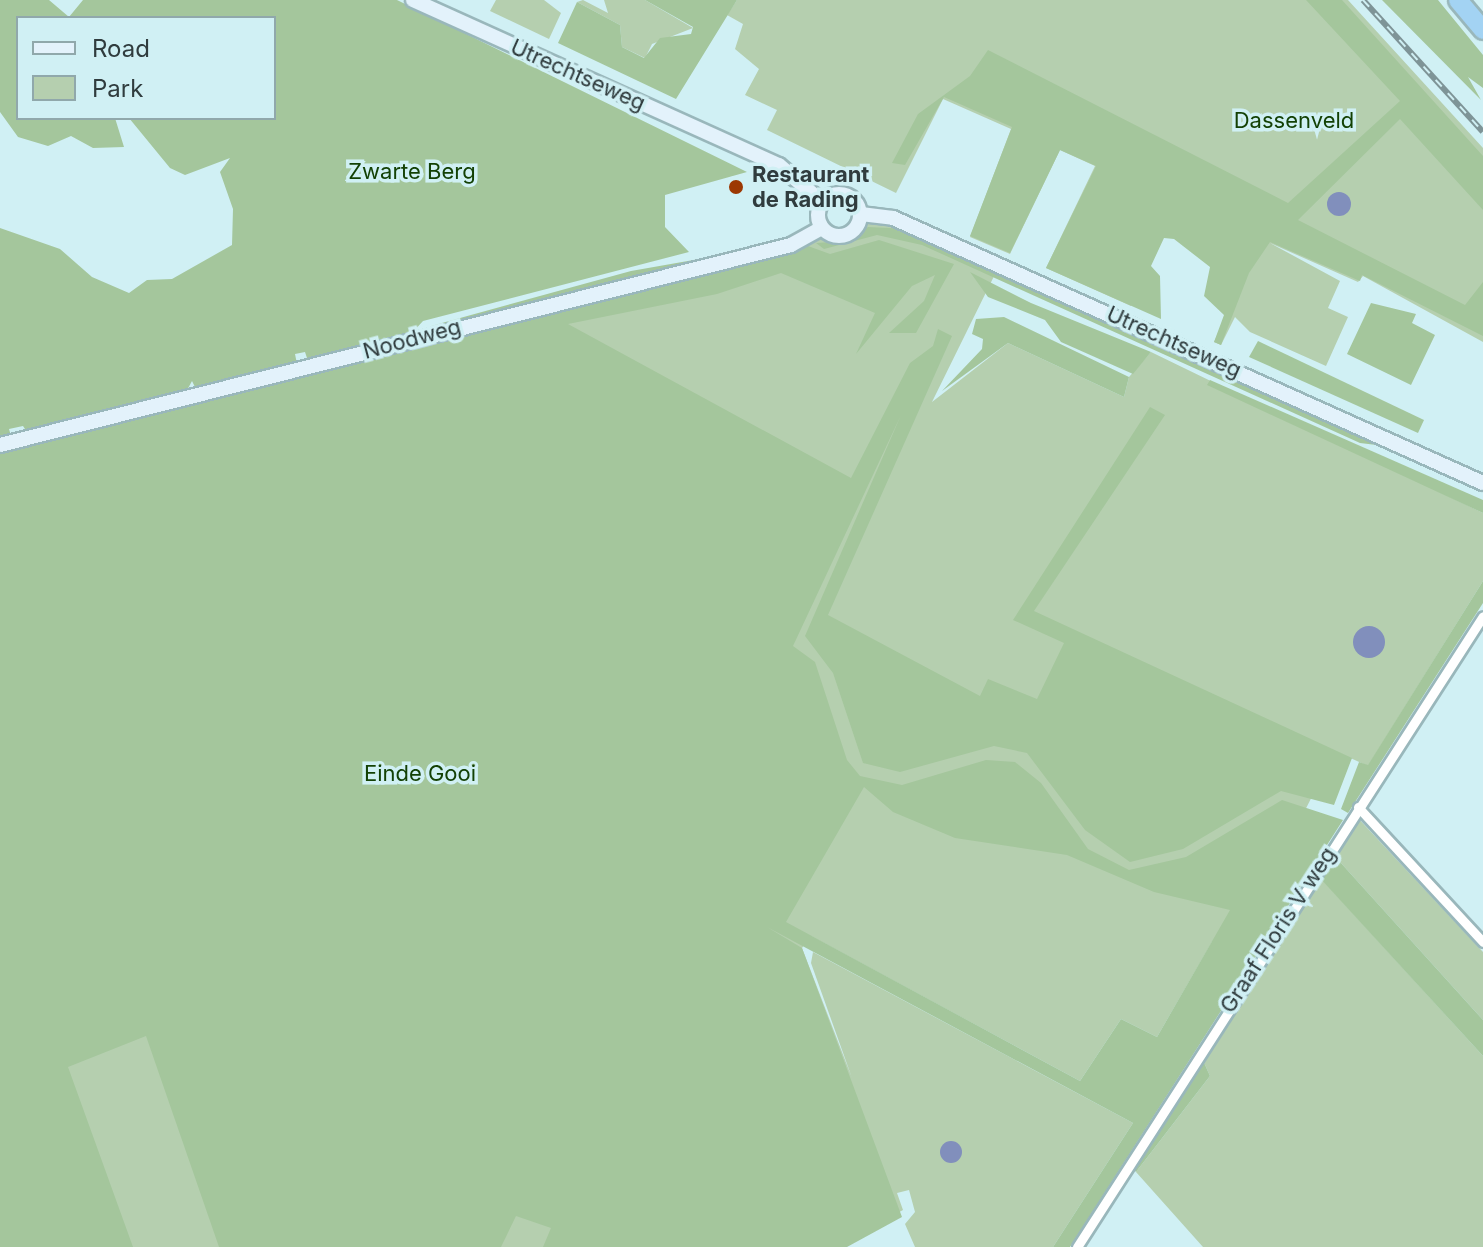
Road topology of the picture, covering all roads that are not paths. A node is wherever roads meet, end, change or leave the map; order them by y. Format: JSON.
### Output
{"nodes":[{"id":1,"x":413,"y":0,"type":"edge"},
{"id":2,"x":1458,"y":0,"type":"edge"},
{"id":3,"x":1483,"y":30,"type":"edge"},
{"id":4,"x":822,"y":202,"type":"junction"},
{"id":5,"x":861,"y":214,"type":"junction"},
{"id":6,"x":822,"y":228,"type":"junction"},
{"id":7,"x":0,"y":445,"type":"edge"},
{"id":8,"x":1483,"y":483,"type":"edge"},
{"id":9,"x":1483,"y":616,"type":"edge"},
{"id":10,"x":1358,"y":807,"type":"junction"},
{"id":11,"x":1483,"y":942,"type":"edge"},
{"id":12,"x":1077,"y":1247,"type":"edge"}],
"edges":[{"from":1,"to":4,"type":"main road","name":"Utrechtseweg"},
{"from":2,"to":3,"type":"highway"},
{"from":4,"to":5,"type":"main road"},
{"from":4,"to":6,"type":"main road"},
{"from":5,"to":6,"type":"main road"},
{"from":5,"to":8,"type":"main road","name":"Utrechtseweg"},
{"from":6,"to":7,"type":"main road","name":"Noodweg"},
{"from":9,"to":10,"type":"street","name":"Graaf Floris V weg"},
{"from":10,"to":11,"type":"street"},
{"from":10,"to":12,"type":"street","name":"Graaf Floris V weg"}]}
